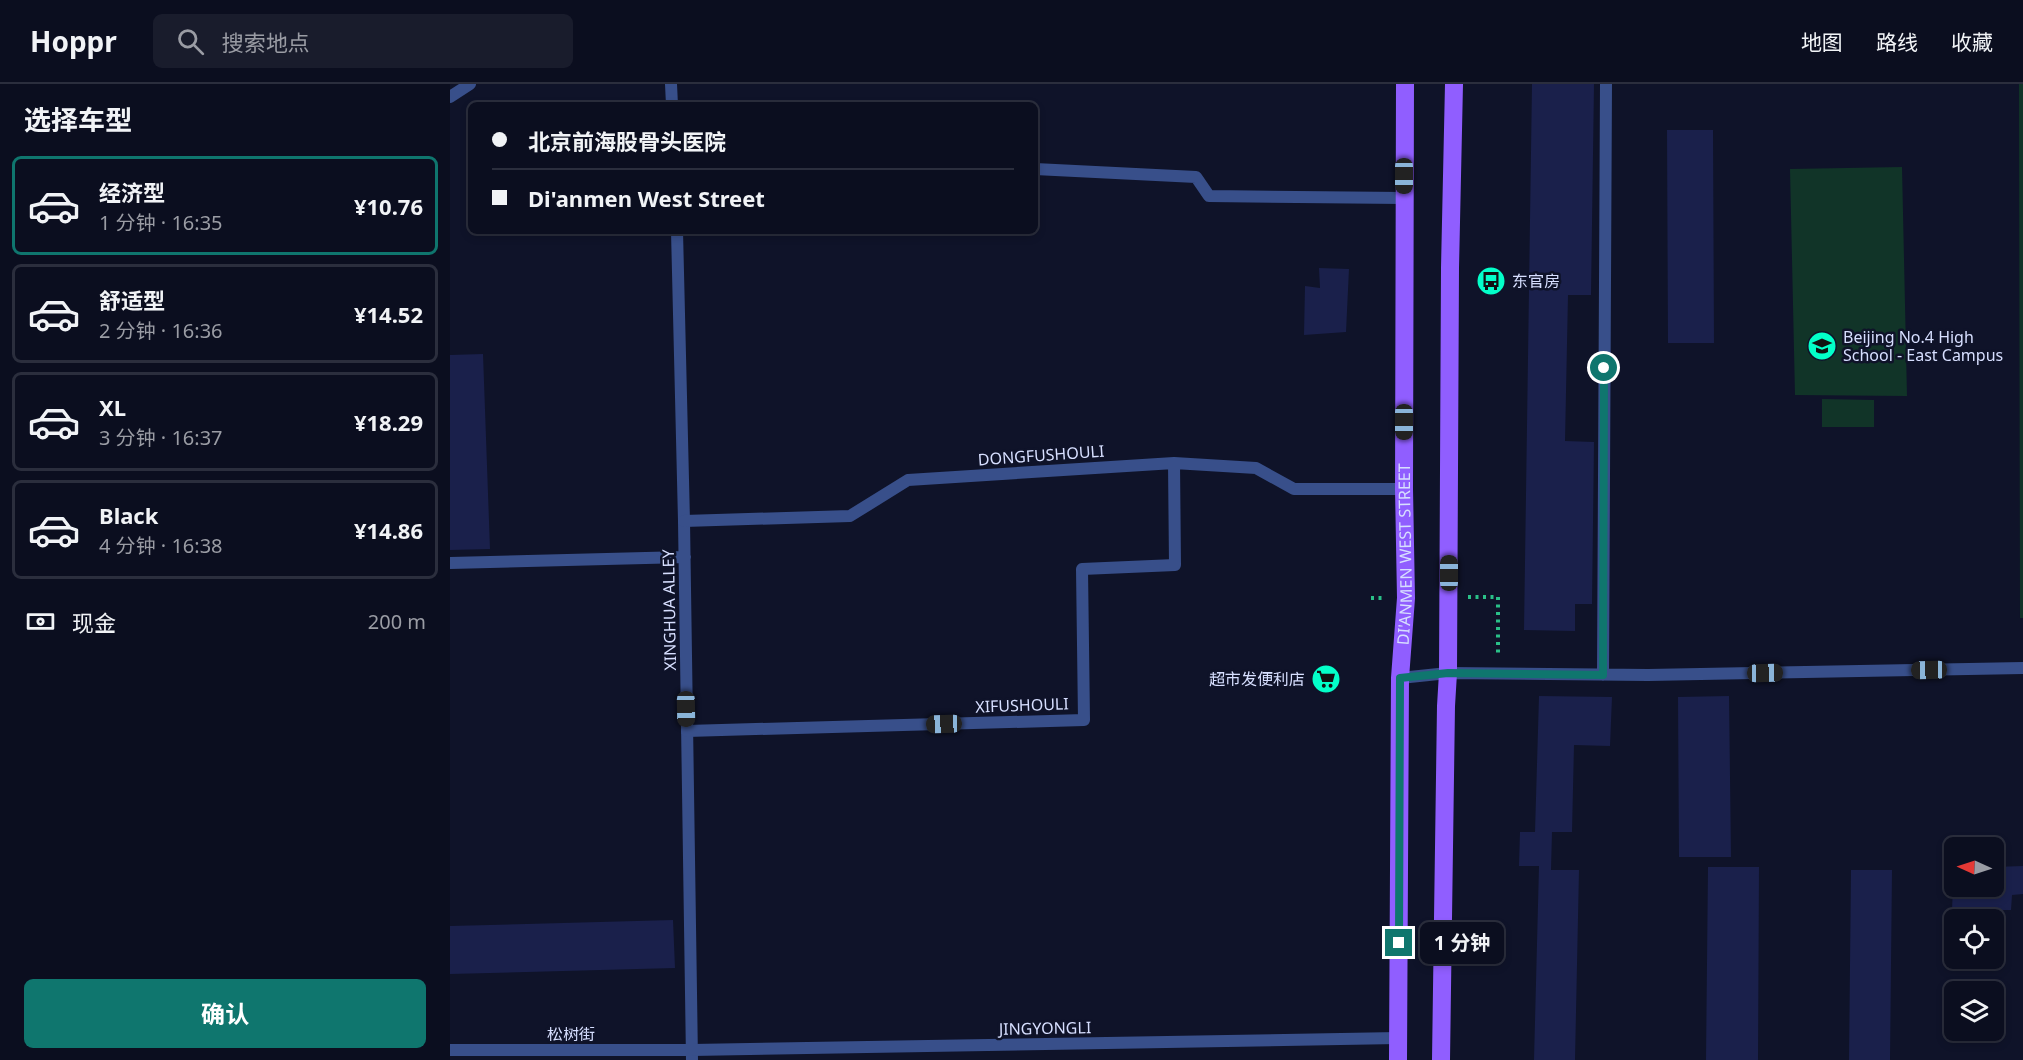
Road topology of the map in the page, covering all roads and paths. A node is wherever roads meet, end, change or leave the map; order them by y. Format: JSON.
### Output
{"nodes":[{"id":1,"x":470,"y":84,"type":"edge"},
{"id":2,"x":671,"y":84,"type":"edge"},
{"id":3,"x":1405,"y":84,"type":"edge"},
{"id":4,"x":1454,"y":84,"type":"edge"},
{"id":5,"x":1606,"y":84,"type":"edge"},
{"id":6,"x":450,"y":97,"type":"edge"},
{"id":7,"x":672,"y":102,"type":"edge"},
{"id":8,"x":1038,"y":169,"type":"edge"},
{"id":9,"x":1404,"y":198,"type":"junction"},
{"id":10,"x":676,"y":234,"type":"edge"},
{"id":11,"x":1174,"y":463,"type":"junction"},
{"id":12,"x":1404,"y":489,"type":"junction"},
{"id":13,"x":684,"y":521,"type":"junction"},
{"id":14,"x":685,"y":557,"type":"junction"},
{"id":15,"x":450,"y":563,"type":"edge"},
{"id":16,"x":2023,"y":668,"type":"edge"},
{"id":17,"x":1448,"y":673,"type":"junction"},
{"id":18,"x":1603,"y":675,"type":"junction"},
{"id":19,"x":1400,"y":678,"type":"junction"},
{"id":20,"x":687,"y":731,"type":"junction"},
{"id":21,"x":1398,"y":1038,"type":"junction"},
{"id":22,"x":450,"y":1050,"type":"edge"},
{"id":23,"x":692,"y":1055,"type":"edge"},
{"id":24,"x":1398,"y":1060,"type":"edge"},
{"id":25,"x":1441,"y":1060,"type":"edge"}],
"edges":[{"from":1,"to":6,"type":"street"},
{"from":2,"to":7,"type":"street"},
{"from":3,"to":9,"type":"main road","name":"DI'ANMEN WEST STREET"},
{"from":4,"to":17,"type":"main road"},
{"from":5,"to":18,"type":"street"},
{"from":8,"to":9,"type":"street"},
{"from":9,"to":12,"type":"main road","name":"DI'ANMEN WEST STREET"},
{"from":10,"to":13,"type":"street","name":"XINGHUA ALLEY"},
{"from":11,"to":12,"type":"street","name":"DONGFUSHOULI"},
{"from":11,"to":13,"type":"street","name":"DONGFUSHOULI"},
{"from":11,"to":20,"type":"street","name":"XIFUSHOULI"},
{"from":12,"to":19,"type":"main road","name":"DI'ANMEN WEST STREET"},
{"from":13,"to":14,"type":"street","name":"XINGHUA ALLEY"},
{"from":14,"to":15,"type":"street"},
{"from":14,"to":20,"type":"street","name":"XINGHUA ALLEY"},
{"from":16,"to":18,"type":"street"},
{"from":17,"to":18,"type":"street"},
{"from":17,"to":19,"type":"street"},
{"from":17,"to":25,"type":"main road"},
{"from":19,"to":21,"type":"main road","name":"DI'ANMEN WEST STREET"},
{"from":20,"to":23,"type":"street","name":"XINGHUA ALLEY"},
{"from":21,"to":23,"type":"street","name":"JINGYONGLI"},
{"from":21,"to":24,"type":"main road","name":"DI'ANMEN WEST STREET"},
{"from":22,"to":23,"type":"street","name":"松树街"}]}
